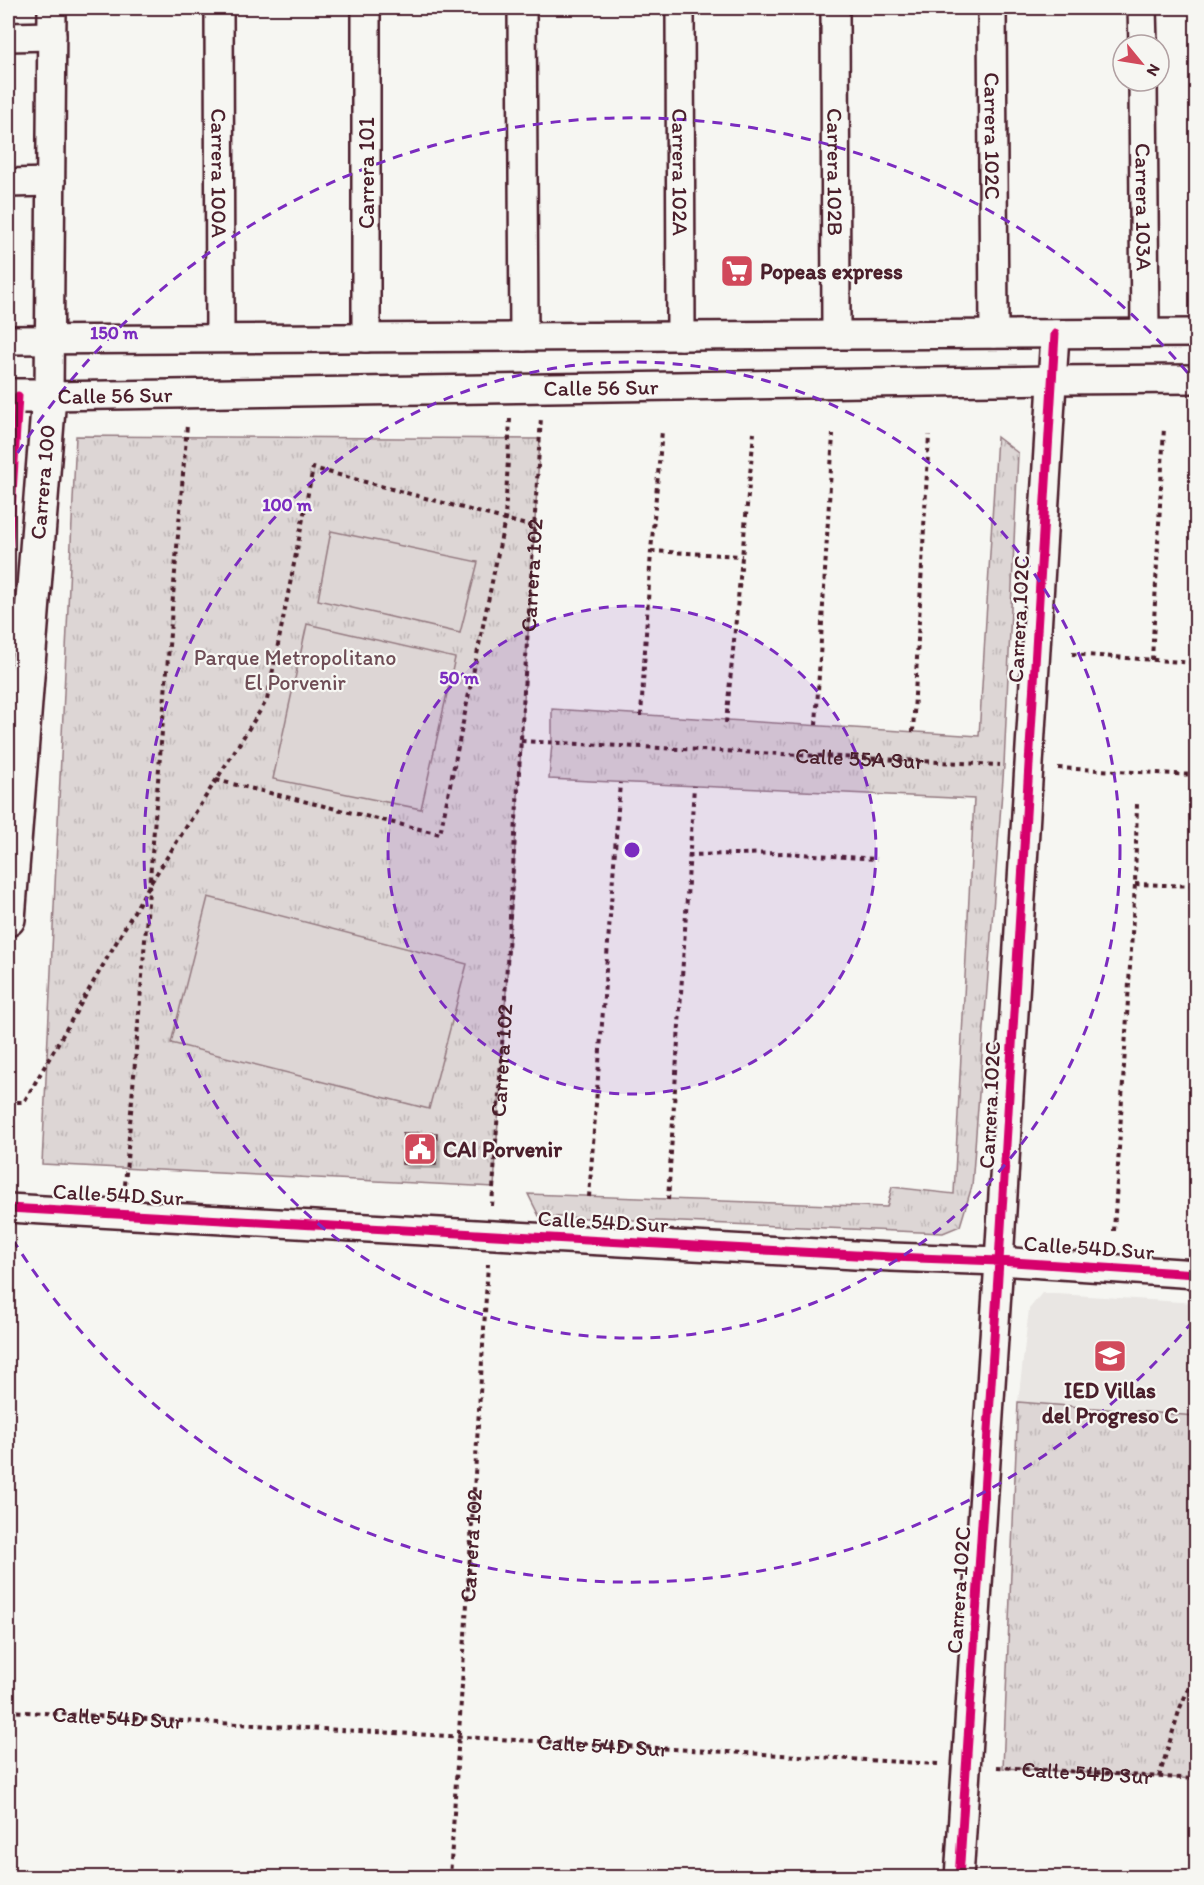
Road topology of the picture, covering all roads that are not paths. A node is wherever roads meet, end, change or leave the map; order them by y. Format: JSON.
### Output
{"nodes":[{"id":1,"x":52,"y":8,"type":"edge"},
{"id":2,"x":219,"y":8,"type":"edge"},
{"id":3,"x":366,"y":8,"type":"edge"},
{"id":4,"x":522,"y":8,"type":"edge"},
{"id":5,"x":680,"y":8,"type":"edge"},
{"id":6,"x":835,"y":8,"type":"edge"},
{"id":7,"x":992,"y":8,"type":"edge"},
{"id":8,"x":1142,"y":8,"type":"edge"},
{"id":9,"x":1143,"y":33,"type":"edge"},
{"id":10,"x":52,"y":36,"type":"junction"},
{"id":11,"x":8,"y":37,"type":"edge"},
{"id":12,"x":1143,"y":93,"type":"edge"},
{"id":13,"x":51,"y":182,"type":"junction"},
{"id":14,"x":8,"y":183,"type":"edge"},
{"id":15,"x":1145,"y":333,"type":"junction"},
{"id":16,"x":1197,"y":333,"type":"edge"},
{"id":17,"x":993,"y":334,"type":"junction"},
{"id":18,"x":1055,"y":334,"type":"junction"},
{"id":19,"x":836,"y":335,"type":"junction"},
{"id":20,"x":681,"y":336,"type":"junction"},
{"id":21,"x":524,"y":337,"type":"junction"},
{"id":22,"x":220,"y":338,"type":"junction"},
{"id":23,"x":366,"y":338,"type":"junction"},
{"id":24,"x":50,"y":339,"type":"junction"},
{"id":25,"x":8,"y":340,"type":"edge"},
{"id":26,"x":1197,"y":379,"type":"edge"},
{"id":27,"x":1052,"y":380,"type":"junction"},
{"id":28,"x":8,"y":396,"type":"edge"},
{"id":29,"x":49,"y":396,"type":"junction"},
{"id":30,"x":11,"y":832,"type":"edge"},
{"id":31,"x":8,"y":919,"type":"edge"},
{"id":32,"x":8,"y":1208,"type":"edge"},
{"id":33,"x":999,"y":1261,"type":"junction"},
{"id":34,"x":1197,"y":1274,"type":"edge"},
{"id":35,"x":959,"y":1878,"type":"edge"}],
"edges":[{"from":1,"to":10,"type":"street","name":"Carrera 100"},
{"from":2,"to":22,"type":"street","name":"Carrera 100A"},
{"from":3,"to":23,"type":"street","name":"Carrera 101"},
{"from":4,"to":21,"type":"street"},
{"from":5,"to":20,"type":"street","name":"Carrera 102A"},
{"from":6,"to":19,"type":"street","name":"Carrera 102B"},
{"from":7,"to":17,"type":"street","name":"Carrera 102C"},
{"from":8,"to":9,"type":"street"},
{"from":10,"to":11,"type":"street"},
{"from":10,"to":13,"type":"street","name":"Carrera 100"},
{"from":12,"to":15,"type":"street","name":"Carrera 103A"},
{"from":13,"to":14,"type":"street"},
{"from":13,"to":24,"type":"street","name":"Carrera 100"},
{"from":15,"to":16,"type":"street"},
{"from":15,"to":18,"type":"street"},
{"from":17,"to":18,"type":"street"},
{"from":17,"to":19,"type":"street"},
{"from":18,"to":27,"type":"street","name":"Carrera 102C"},
{"from":19,"to":20,"type":"street"},
{"from":20,"to":21,"type":"street"},
{"from":21,"to":23,"type":"street"},
{"from":22,"to":23,"type":"street"},
{"from":22,"to":24,"type":"street"},
{"from":24,"to":25,"type":"street"},
{"from":24,"to":29,"type":"street","name":"Carrera 100"},
{"from":26,"to":27,"type":"street","name":"Calle 56 Sur"},
{"from":27,"to":29,"type":"street","name":"Calle 56 Sur"},
{"from":27,"to":33,"type":"street","name":"Carrera 102C"},
{"from":28,"to":29,"type":"street","name":"Calle 56 Sur"},
{"from":29,"to":30,"type":"street","name":"Carrera 100"},
{"from":30,"to":31,"type":"street","name":"Carrera 100"},
{"from":32,"to":33,"type":"street","name":"Calle 54D Sur"},
{"from":33,"to":34,"type":"street","name":"Calle 54D Sur"},
{"from":33,"to":35,"type":"street","name":"Carrera 102C"}]}
